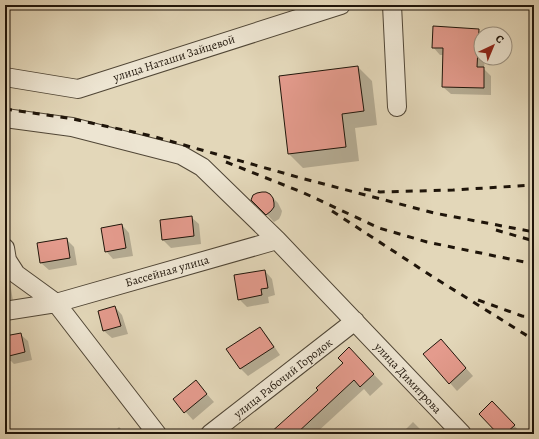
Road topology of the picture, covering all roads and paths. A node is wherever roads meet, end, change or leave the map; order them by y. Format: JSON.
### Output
{"nodes":[{"id":1,"x":341,"y":5,"type":"edge"},
{"id":2,"x":392,"y":5,"type":"edge"},
{"id":3,"x":5,"y":77,"type":"edge"},
{"id":4,"x":397,"y":107,"type":"dead end"},
{"id":5,"x":5,"y":118,"type":"edge"},
{"id":6,"x":277,"y":240,"type":"junction"},
{"id":7,"x":5,"y":248,"type":"edge"},
{"id":8,"x":56,"y":303,"type":"junction"},
{"id":9,"x":5,"y":311,"type":"edge"},
{"id":10,"x":355,"y":321,"type":"junction"},
{"id":11,"x":157,"y":434,"type":"edge"},
{"id":12,"x":210,"y":434,"type":"edge"},
{"id":13,"x":462,"y":434,"type":"edge"}],
"edges":[{"from":1,"to":3,"type":"street","name":"улица Наташи Зайцевой"},
{"from":2,"to":4,"type":"street"},
{"from":5,"to":6,"type":"street","name":"улица Димитрова"},
{"from":6,"to":8,"type":"street","name":"Бассейная улица"},
{"from":6,"to":10,"type":"street","name":"улица Димитрова"},
{"from":7,"to":8,"type":"street"},
{"from":8,"to":9,"type":"street","name":"Бассейная улица"},
{"from":8,"to":11,"type":"street"},
{"from":10,"to":12,"type":"street","name":"улица Рабочий Городок"},
{"from":10,"to":13,"type":"street","name":"улица Димитрова"}]}
